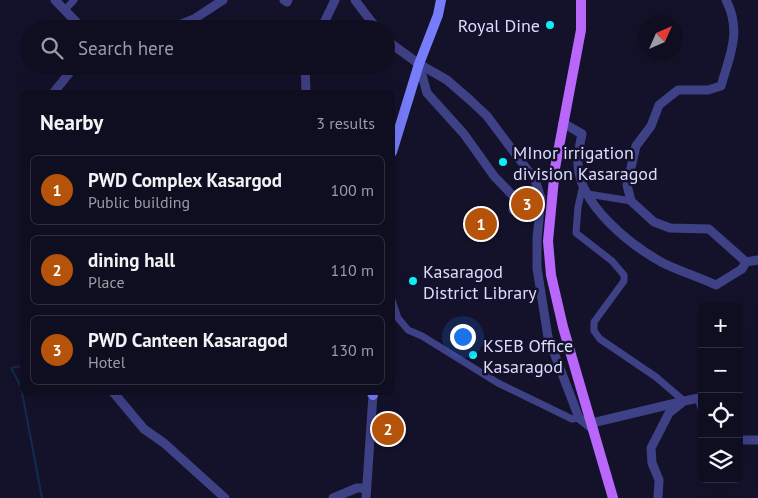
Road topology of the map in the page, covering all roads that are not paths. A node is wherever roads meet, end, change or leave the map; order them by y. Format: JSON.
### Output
{"nodes":[{"id":1,"x":55,"y":0,"type":"edge"},
{"id":2,"x":74,"y":0,"type":"edge"},
{"id":3,"x":223,"y":0,"type":"edge"},
{"id":4,"x":284,"y":0,"type":"edge"},
{"id":5,"x":288,"y":0,"type":"edge"},
{"id":6,"x":335,"y":0,"type":"edge"},
{"id":7,"x":355,"y":0,"type":"edge"},
{"id":8,"x":441,"y":0,"type":"edge"},
{"id":9,"x":581,"y":0,"type":"edge"},
{"id":10,"x":726,"y":0,"type":"edge"},
{"id":11,"x":65,"y":10,"type":"junction"},
{"id":12,"x":74,"y":20,"type":"edge"},
{"id":13,"x":192,"y":20,"type":"edge"},
{"id":14,"x":325,"y":20,"type":"edge"},
{"id":15,"x":370,"y":20,"type":"edge"},
{"id":16,"x":395,"y":47,"type":"edge"},
{"id":17,"x":419,"y":64,"type":"junction"},
{"id":18,"x":68,"y":75,"type":"edge"},
{"id":19,"x":305,"y":75,"type":"edge"},
{"id":20,"x":56,"y":90,"type":"edge"},
{"id":21,"x":306,"y":90,"type":"edge"},
{"id":22,"x":563,"y":123,"type":"junction"},
{"id":23,"x":395,"y":142,"type":"edge"},
{"id":24,"x":583,"y":184,"type":"junction"},
{"id":25,"x":588,"y":194,"type":"junction"},
{"id":26,"x":631,"y":201,"type":"junction"},
{"id":27,"x":514,"y":210,"type":"dead end"},
{"id":28,"x":758,"y":260,"type":"edge"},
{"id":29,"x":746,"y":262,"type":"junction"},
{"id":30,"x":395,"y":309,"type":"edge"},
{"id":31,"x":116,"y":395,"type":"edge"},
{"id":32,"x":371,"y":395,"type":"edge"},
{"id":33,"x":698,"y":398,"type":"edge"},
{"id":34,"x":684,"y":401,"type":"junction"},
{"id":35,"x":579,"y":418,"type":"junction"},
{"id":36,"x":593,"y":426,"type":"junction"},
{"id":37,"x":743,"y":440,"type":"edge"},
{"id":38,"x":758,"y":440,"type":"edge"},
{"id":39,"x":366,"y":488,"type":"junction"},
{"id":40,"x":225,"y":498,"type":"edge"},
{"id":41,"x":333,"y":498,"type":"edge"},
{"id":42,"x":366,"y":498,"type":"edge"},
{"id":43,"x":613,"y":498,"type":"edge"},
{"id":44,"x":658,"y":498,"type":"edge"}],
"edges":[{"from":1,"to":11,"type":"street"},
{"from":2,"to":11,"type":"street"},
{"from":3,"to":13,"type":"street"},
{"from":4,"to":5,"type":"street"},
{"from":6,"to":14,"type":"street"},
{"from":7,"to":15,"type":"street"},
{"from":8,"to":17,"type":"main road"},
{"from":9,"to":22,"type":"main road"},
{"from":10,"to":26,"type":"street"},
{"from":11,"to":12,"type":"street"},
{"from":16,"to":17,"type":"street"},
{"from":17,"to":23,"type":"main road"},
{"from":17,"to":27,"type":"street"},
{"from":17,"to":35,"type":"street"},
{"from":18,"to":20,"type":"street"},
{"from":19,"to":21,"type":"street"},
{"from":22,"to":24,"type":"street"},
{"from":22,"to":36,"type":"main road"},
{"from":24,"to":25,"type":"street"},
{"from":24,"to":34,"type":"street"},
{"from":25,"to":26,"type":"street"},
{"from":25,"to":29,"type":"street"},
{"from":26,"to":29,"type":"street"},
{"from":28,"to":29,"type":"street"},
{"from":30,"to":35,"type":"street"},
{"from":31,"to":40,"type":"street"},
{"from":32,"to":39,"type":"street"},
{"from":33,"to":34,"type":"street"},
{"from":34,"to":36,"type":"street"},
{"from":34,"to":44,"type":"street"},
{"from":35,"to":36,"type":"street"},
{"from":36,"to":43,"type":"main road"},
{"from":37,"to":38,"type":"street"},
{"from":39,"to":41,"type":"street"},
{"from":39,"to":42,"type":"street"}]}
